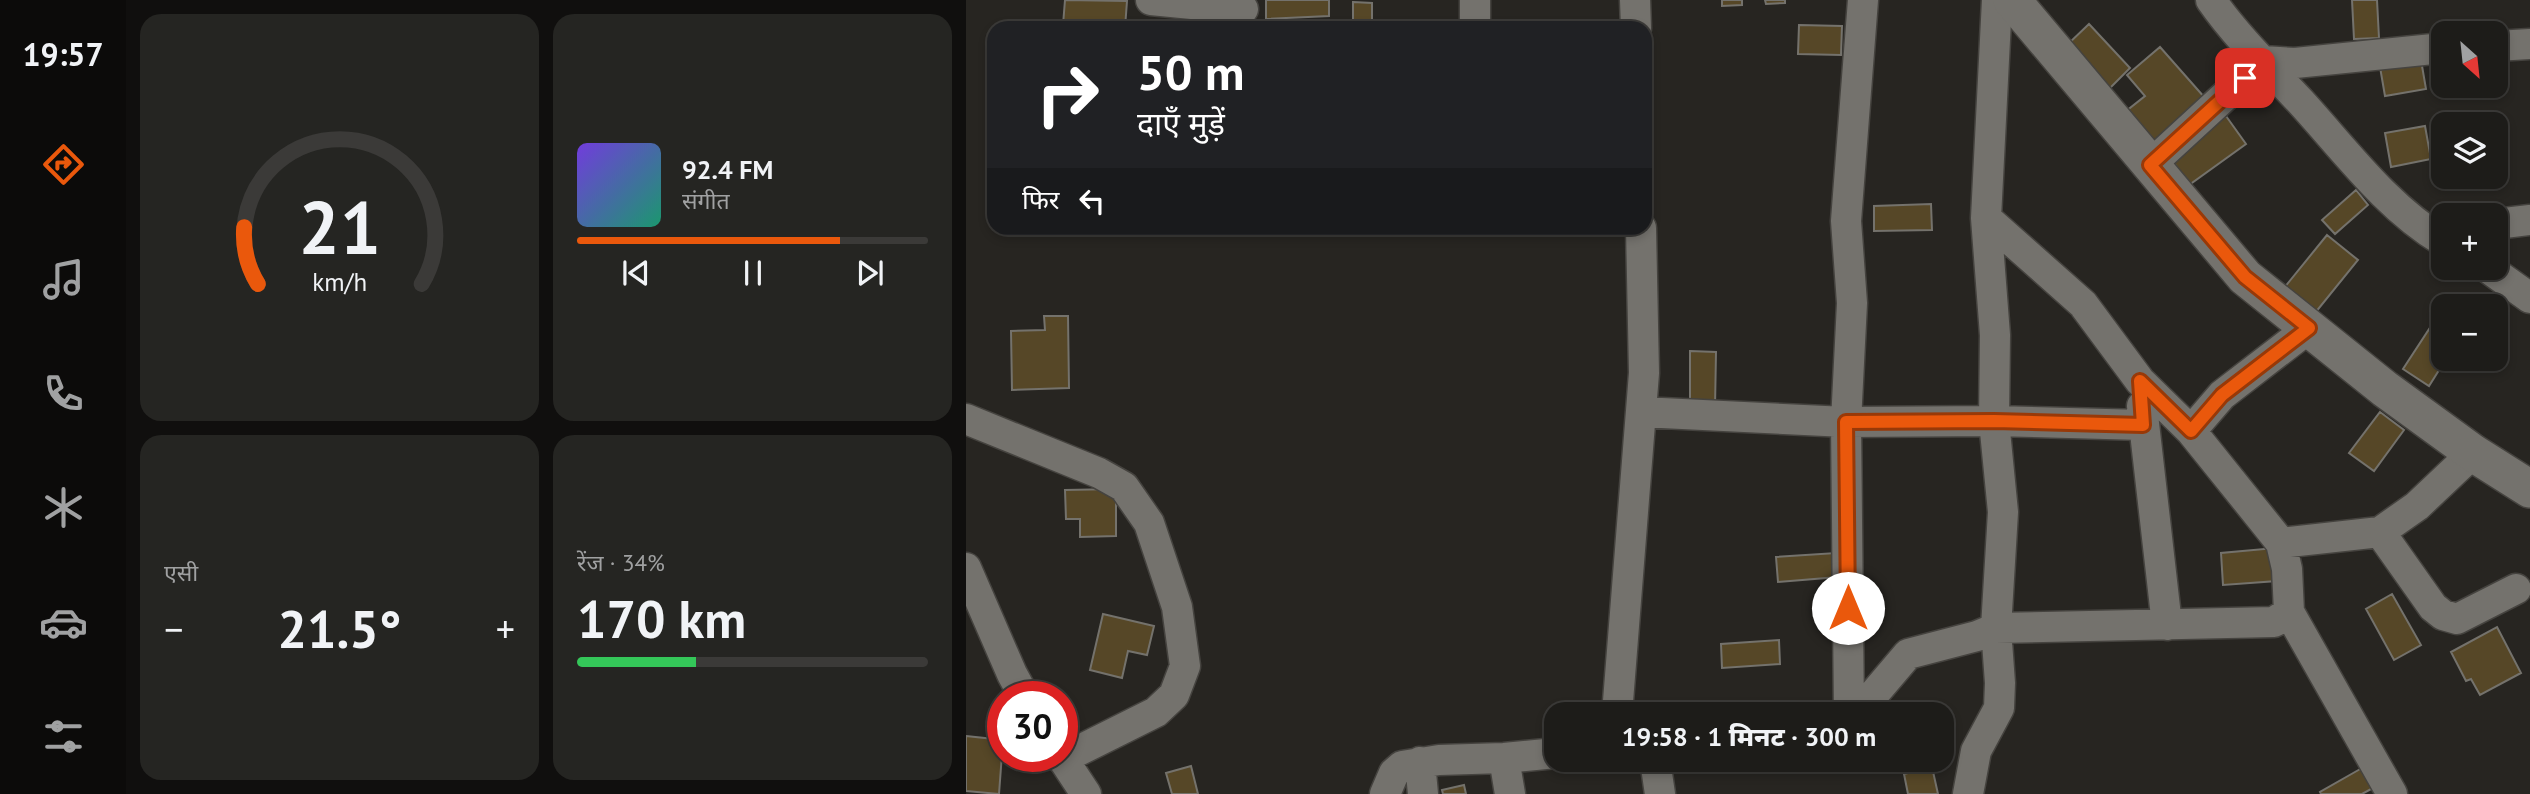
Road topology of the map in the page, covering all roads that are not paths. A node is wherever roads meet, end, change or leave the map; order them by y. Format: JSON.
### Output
{"nodes":[{"id":1,"x":1151,"y":0,"type":"edge"},
{"id":2,"x":1475,"y":0,"type":"edge"},
{"id":3,"x":1635,"y":0,"type":"edge"},
{"id":4,"x":1863,"y":0,"type":"edge"},
{"id":5,"x":1997,"y":0,"type":"edge"},
{"id":6,"x":2012,"y":0,"type":"edge"},
{"id":7,"x":2211,"y":0,"type":"edge"},
{"id":8,"x":1243,"y":9,"type":"dead end"},
{"id":9,"x":1475,"y":21,"type":"edge"},
{"id":10,"x":1636,"y":21,"type":"edge"},
{"id":11,"x":2530,"y":44,"type":"edge"},
{"id":12,"x":2508,"y":45,"type":"edge"},
{"id":13,"x":2431,"y":49,"type":"edge"},
{"id":14,"x":2263,"y":61,"type":"junction"},
{"id":15,"x":2150,"y":165,"type":"junction"},
{"id":16,"x":1986,"y":218,"type":"junction"},
{"id":17,"x":2530,"y":220,"type":"edge"},
{"id":18,"x":2508,"y":223,"type":"edge"},
{"id":19,"x":2431,"y":231,"type":"edge"},
{"id":20,"x":1641,"y":235,"type":"edge"},
{"id":21,"x":2505,"y":280,"type":"edge"},
{"id":22,"x":2530,"y":298,"type":"edge"},
{"id":23,"x":2309,"y":328,"type":"junction"},
{"id":24,"x":2140,"y":381,"type":"junction"},
{"id":25,"x":1641,"y":412,"type":"junction"},
{"id":26,"x":966,"y":419,"type":"edge"},
{"id":27,"x":1994,"y":421,"type":"junction"},
{"id":28,"x":1846,"y":422,"type":"junction"},
{"id":29,"x":2143,"y":425,"type":"junction"},
{"id":30,"x":2191,"y":431,"type":"junction"},
{"id":31,"x":2473,"y":453,"type":"junction"},
{"id":32,"x":2530,"y":489,"type":"edge"},
{"id":33,"x":2380,"y":532,"type":"junction"},
{"id":34,"x":2281,"y":543,"type":"junction"},
{"id":35,"x":966,"y":568,"type":"edge"},
{"id":36,"x":2525,"y":589,"type":"edge"},
{"id":37,"x":2289,"y":612,"type":"junction"},
{"id":38,"x":2167,"y":625,"type":"junction"},
{"id":39,"x":1996,"y":628,"type":"junction"},
{"id":40,"x":1016,"y":681,"type":"edge"},
{"id":41,"x":1618,"y":702,"type":"edge"},
{"id":42,"x":1849,"y":702,"type":"edge"},
{"id":43,"x":1867,"y":702,"type":"edge"},
{"id":44,"x":1078,"y":749,"type":"edge"},
{"id":45,"x":1544,"y":754,"type":"edge"},
{"id":46,"x":1504,"y":758,"type":"junction"},
{"id":47,"x":1420,"y":762,"type":"junction"},
{"id":48,"x":1072,"y":772,"type":"edge"},
{"id":49,"x":1657,"y":772,"type":"edge"},
{"id":50,"x":1086,"y":794,"type":"edge"},
{"id":51,"x":1385,"y":794,"type":"edge"},
{"id":52,"x":1423,"y":794,"type":"edge"},
{"id":53,"x":1510,"y":794,"type":"edge"},
{"id":54,"x":1660,"y":794,"type":"edge"},
{"id":55,"x":1968,"y":794,"type":"edge"},
{"id":56,"x":2392,"y":794,"type":"edge"}],
"edges":[{"from":1,"to":8,"type":"street"},
{"from":2,"to":9,"type":"street"},
{"from":3,"to":10,"type":"street"},
{"from":4,"to":28,"type":"street"},
{"from":5,"to":16,"type":"street"},
{"from":6,"to":15,"type":"street"},
{"from":7,"to":14,"type":"street"},
{"from":11,"to":12,"type":"street"},
{"from":13,"to":14,"type":"street"},
{"from":14,"to":15,"type":"street"},
{"from":14,"to":19,"type":"street"},
{"from":15,"to":23,"type":"street"},
{"from":16,"to":24,"type":"street"},
{"from":16,"to":27,"type":"street"},
{"from":17,"to":18,"type":"street"},
{"from":20,"to":25,"type":"street"},
{"from":21,"to":22,"type":"street"},
{"from":23,"to":30,"type":"street"},
{"from":23,"to":31,"type":"street"},
{"from":24,"to":29,"type":"street"},
{"from":24,"to":30,"type":"street"},
{"from":25,"to":28,"type":"street"},
{"from":25,"to":41,"type":"street"},
{"from":26,"to":44,"type":"street"},
{"from":27,"to":28,"type":"street"},
{"from":27,"to":29,"type":"street"},
{"from":27,"to":39,"type":"street"},
{"from":28,"to":42,"type":"street"},
{"from":29,"to":38,"type":"street"},
{"from":30,"to":34,"type":"street"},
{"from":31,"to":32,"type":"street"},
{"from":31,"to":33,"type":"street"},
{"from":33,"to":34,"type":"street"},
{"from":33,"to":36,"type":"street"},
{"from":34,"to":37,"type":"street"},
{"from":35,"to":40,"type":"street"},
{"from":37,"to":38,"type":"street"},
{"from":37,"to":56,"type":"street"},
{"from":38,"to":39,"type":"street"},
{"from":39,"to":43,"type":"street"},
{"from":39,"to":55,"type":"street"},
{"from":45,"to":46,"type":"street"},
{"from":46,"to":47,"type":"street"},
{"from":46,"to":53,"type":"street"},
{"from":47,"to":51,"type":"street"},
{"from":47,"to":52,"type":"street"},
{"from":48,"to":50,"type":"street"},
{"from":49,"to":54,"type":"street"}]}
